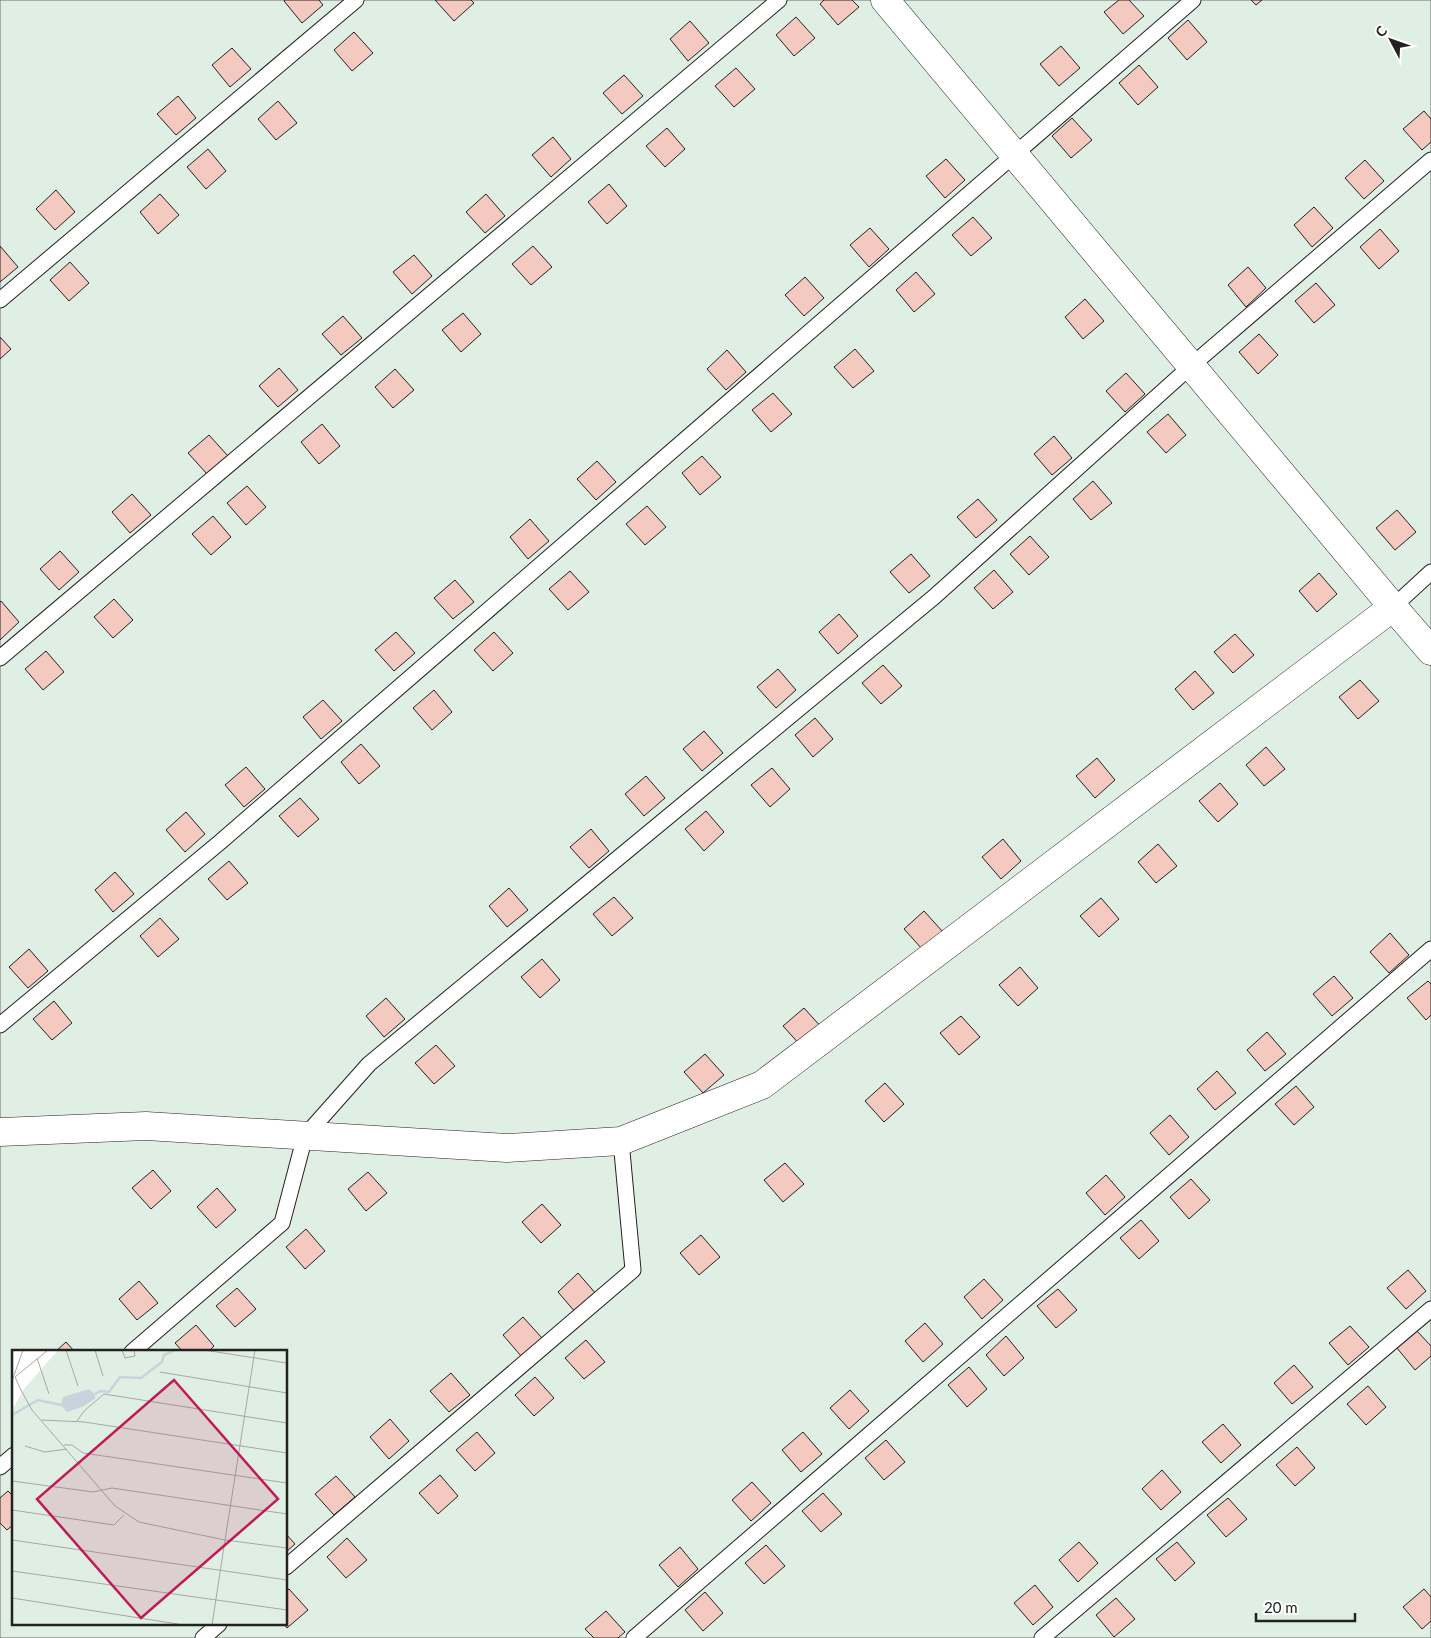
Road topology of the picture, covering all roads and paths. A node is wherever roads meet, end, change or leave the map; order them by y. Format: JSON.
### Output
{"nodes":[{"id":1,"x":356,"y":0,"type":"edge"},
{"id":2,"x":779,"y":0,"type":"edge"},
{"id":3,"x":885,"y":0,"type":"edge"},
{"id":4,"x":1193,"y":0,"type":"edge"},
{"id":5,"x":1015,"y":155,"type":"junction"},
{"id":6,"x":1431,"y":160,"type":"edge"},
{"id":7,"x":0,"y":300,"type":"edge"},
{"id":8,"x":1191,"y":366,"type":"junction"},
{"id":9,"x":1431,"y":572,"type":"edge"},
{"id":10,"x":1393,"y":607,"type":"junction"},
{"id":11,"x":1431,"y":651,"type":"edge"},
{"id":12,"x":0,"y":658,"type":"edge"},
{"id":13,"x":1431,"y":949,"type":"edge"},
{"id":14,"x":0,"y":1025,"type":"edge"},
{"id":15,"x":0,"y":1132,"type":"edge"},
{"id":16,"x":305,"y":1136,"type":"junction"},
{"id":17,"x":621,"y":1141,"type":"junction"},
{"id":18,"x":1431,"y":1309,"type":"edge"},
{"id":19,"x":134,"y":1350,"type":"edge"},
{"id":20,"x":12,"y":1457,"type":"edge"},
{"id":21,"x":0,"y":1467,"type":"edge"},
{"id":22,"x":288,"y":1565,"type":"edge"},
{"id":23,"x":217,"y":1626,"type":"edge"},
{"id":24,"x":203,"y":1638,"type":"edge"},
{"id":25,"x":634,"y":1638,"type":"edge"},
{"id":26,"x":1042,"y":1638,"type":"edge"}],
"edges":[{"from":1,"to":7,"type":"lane"},
{"from":2,"to":12,"type":"lane"},
{"from":3,"to":5,"type":"street"},
{"from":4,"to":5,"type":"lane"},
{"from":5,"to":8,"type":"street"},
{"from":5,"to":14,"type":"lane"},
{"from":6,"to":8,"type":"lane"},
{"from":8,"to":10,"type":"street"},
{"from":8,"to":16,"type":"lane"},
{"from":9,"to":10,"type":"lane"},
{"from":10,"to":11,"type":"street"},
{"from":10,"to":17,"type":"street"},
{"from":13,"to":25,"type":"lane"},
{"from":15,"to":16,"type":"street"},
{"from":16,"to":17,"type":"street"},
{"from":16,"to":19,"type":"lane"},
{"from":17,"to":22,"type":"lane"},
{"from":18,"to":26,"type":"lane"},
{"from":20,"to":21,"type":"lane"},
{"from":23,"to":24,"type":"lane"}]}
